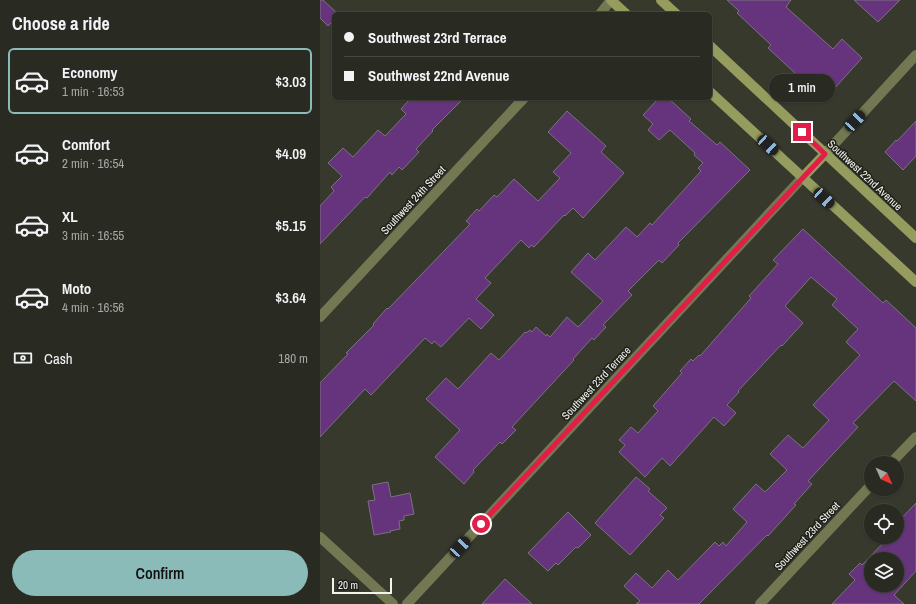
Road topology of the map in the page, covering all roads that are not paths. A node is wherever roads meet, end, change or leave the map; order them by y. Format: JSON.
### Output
{"nodes":[{"id":1,"x":611,"y":0,"type":"edge"},
{"id":2,"x":661,"y":0,"type":"edge"},
{"id":3,"x":602,"y":12,"type":"edge"},
{"id":4,"x":624,"y":12,"type":"edge"},
{"id":5,"x":674,"y":12,"type":"edge"},
{"id":6,"x":712,"y":48,"type":"edge"},
{"id":7,"x":916,"y":55,"type":"edge"},
{"id":8,"x":712,"y":94,"type":"edge"},
{"id":9,"x":522,"y":100,"type":"edge"},
{"id":10,"x":825,"y":154,"type":"junction"},
{"id":11,"x":803,"y":177,"type":"junction"},
{"id":12,"x":916,"y":238,"type":"edge"},
{"id":13,"x":916,"y":282,"type":"edge"},
{"id":14,"x":320,"y":317,"type":"edge"},
{"id":15,"x":916,"y":437,"type":"edge"},
{"id":16,"x":898,"y":456,"type":"edge"},
{"id":17,"x":864,"y":493,"type":"edge"},
{"id":18,"x":320,"y":537,"type":"edge"},
{"id":19,"x":393,"y":604,"type":"edge"},
{"id":20,"x":407,"y":604,"type":"edge"},
{"id":21,"x":760,"y":604,"type":"edge"}],
"edges":[{"from":1,"to":3,"type":"street"},
{"from":1,"to":4,"type":"main road"},
{"from":2,"to":5,"type":"main road"},
{"from":6,"to":10,"type":"main road","name":"Southwest 22nd Avenue"},
{"from":7,"to":10,"type":"street"},
{"from":8,"to":11,"type":"main road"},
{"from":9,"to":14,"type":"street","name":"Southwest 24th Street"},
{"from":10,"to":11,"type":"main road"},
{"from":10,"to":12,"type":"main road","name":"Southwest 22nd Avenue"},
{"from":11,"to":13,"type":"main road"},
{"from":11,"to":20,"type":"street","name":"Southwest 23rd Terrace"},
{"from":15,"to":16,"type":"street"},
{"from":17,"to":21,"type":"street","name":"Southwest 23rd Street"},
{"from":18,"to":19,"type":"street"}]}
